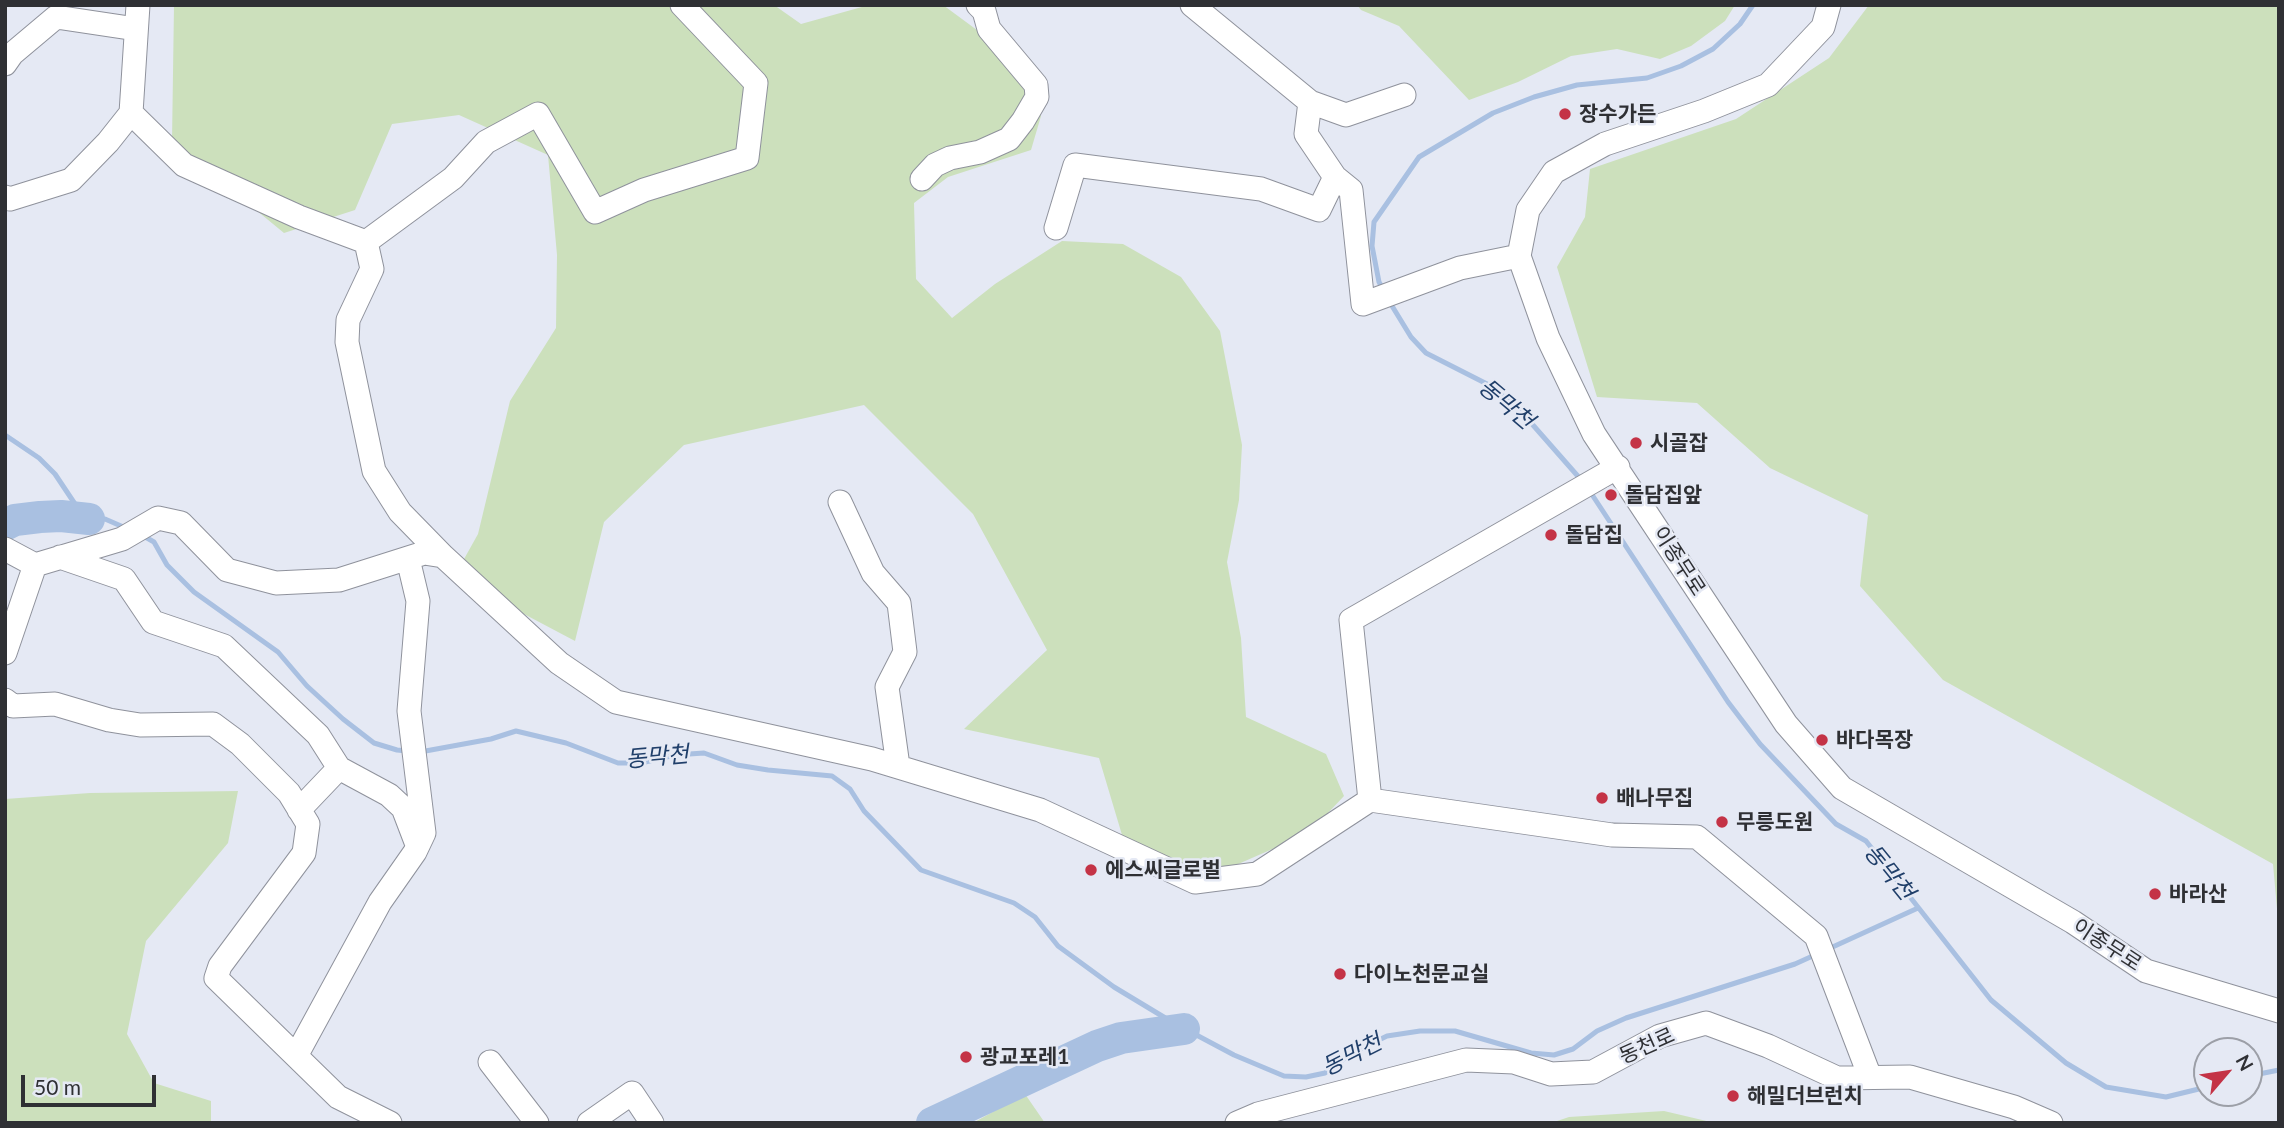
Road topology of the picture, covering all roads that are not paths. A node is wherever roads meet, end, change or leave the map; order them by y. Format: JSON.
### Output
{"nodes":[{"id":1,"x":138,"y":5,"type":"edge"},
{"id":2,"x":682,"y":5,"type":"edge"},
{"id":3,"x":978,"y":5,"type":"edge"},
{"id":4,"x":1829,"y":5,"type":"edge"},
{"id":5,"x":1198,"y":7,"type":"edge"},
{"id":6,"x":136,"y":29,"type":"junction"},
{"id":7,"x":5,"y":64,"type":"edge"},
{"id":8,"x":1404,"y":94,"type":"dead end"},
{"id":9,"x":1310,"y":102,"type":"junction"},
{"id":10,"x":131,"y":113,"type":"junction"},
{"id":11,"x":1335,"y":177,"type":"junction"},
{"id":12,"x":922,"y":180,"type":"dead end"},
{"id":13,"x":5,"y":197,"type":"edge"},
{"id":14,"x":1055,"y":228,"type":"dead end"},
{"id":15,"x":366,"y":242,"type":"junction"},
{"id":16,"x":1519,"y":256,"type":"junction"},
{"id":17,"x":1618,"y":467,"type":"junction"},
{"id":18,"x":840,"y":502,"type":"dead end"},
{"id":19,"x":122,"y":539,"type":"junction"},
{"id":20,"x":5,"y":549,"type":"edge"},
{"id":21,"x":443,"y":556,"type":"junction"},
{"id":22,"x":60,"y":557,"type":"junction"},
{"id":23,"x":408,"y":559,"type":"junction"},
{"id":24,"x":34,"y":565,"type":"junction"},
{"id":25,"x":124,"y":579,"type":"junction"},
{"id":26,"x":5,"y":653,"type":"edge"},
{"id":27,"x":5,"y":700,"type":"edge"},
{"id":28,"x":898,"y":766,"type":"junction"},
{"id":29,"x":339,"y":768,"type":"junction"},
{"id":30,"x":1370,"y":800,"type":"junction"},
{"id":31,"x":299,"y":810,"type":"junction"},
{"id":32,"x":418,"y":846,"type":"junction"},
{"id":33,"x":2279,"y":1011,"type":"edge"},
{"id":34,"x":296,"y":1056,"type":"junction"},
{"id":35,"x":489,"y":1062,"type":"dead end"},
{"id":36,"x":1870,"y":1077,"type":"junction"},
{"id":37,"x":390,"y":1123,"type":"edge"},
{"id":38,"x":537,"y":1123,"type":"edge"},
{"id":39,"x":589,"y":1123,"type":"edge"},
{"id":40,"x":652,"y":1123,"type":"edge"},
{"id":41,"x":1237,"y":1123,"type":"edge"},
{"id":42,"x":2051,"y":1123,"type":"edge"}],
"edges":[{"from":1,"to":6,"type":"street"},
{"from":2,"to":15,"type":"street"},
{"from":3,"to":12,"type":"street"},
{"from":4,"to":16,"type":"street"},
{"from":5,"to":9,"type":"street"},
{"from":6,"to":7,"type":"street"},
{"from":6,"to":10,"type":"street"},
{"from":8,"to":9,"type":"street"},
{"from":9,"to":11,"type":"street"},
{"from":10,"to":13,"type":"street"},
{"from":10,"to":15,"type":"street"},
{"from":11,"to":14,"type":"street"},
{"from":11,"to":16,"type":"street"},
{"from":15,"to":21,"type":"street"},
{"from":16,"to":17,"type":"street","name":"이종무로"},
{"from":17,"to":30,"type":"street"},
{"from":17,"to":33,"type":"street","name":"이종무로"},
{"from":18,"to":28,"type":"street"},
{"from":19,"to":22,"type":"street"},
{"from":19,"to":23,"type":"street"},
{"from":19,"to":25,"type":"street"},
{"from":20,"to":24,"type":"street"},
{"from":21,"to":23,"type":"street"},
{"from":21,"to":28,"type":"street"},
{"from":22,"to":24,"type":"street"},
{"from":22,"to":25,"type":"street"},
{"from":23,"to":32,"type":"street"},
{"from":24,"to":26,"type":"street"},
{"from":25,"to":29,"type":"street"},
{"from":27,"to":31,"type":"street"},
{"from":28,"to":30,"type":"street"},
{"from":29,"to":31,"type":"street"},
{"from":29,"to":32,"type":"street"},
{"from":30,"to":36,"type":"street"},
{"from":31,"to":34,"type":"street"},
{"from":32,"to":34,"type":"street"},
{"from":34,"to":37,"type":"street"},
{"from":35,"to":38,"type":"street"},
{"from":36,"to":41,"type":"street","name":"동천로"},
{"from":36,"to":42,"type":"street","name":"동천로"},
{"from":39,"to":40,"type":"street"}]}
